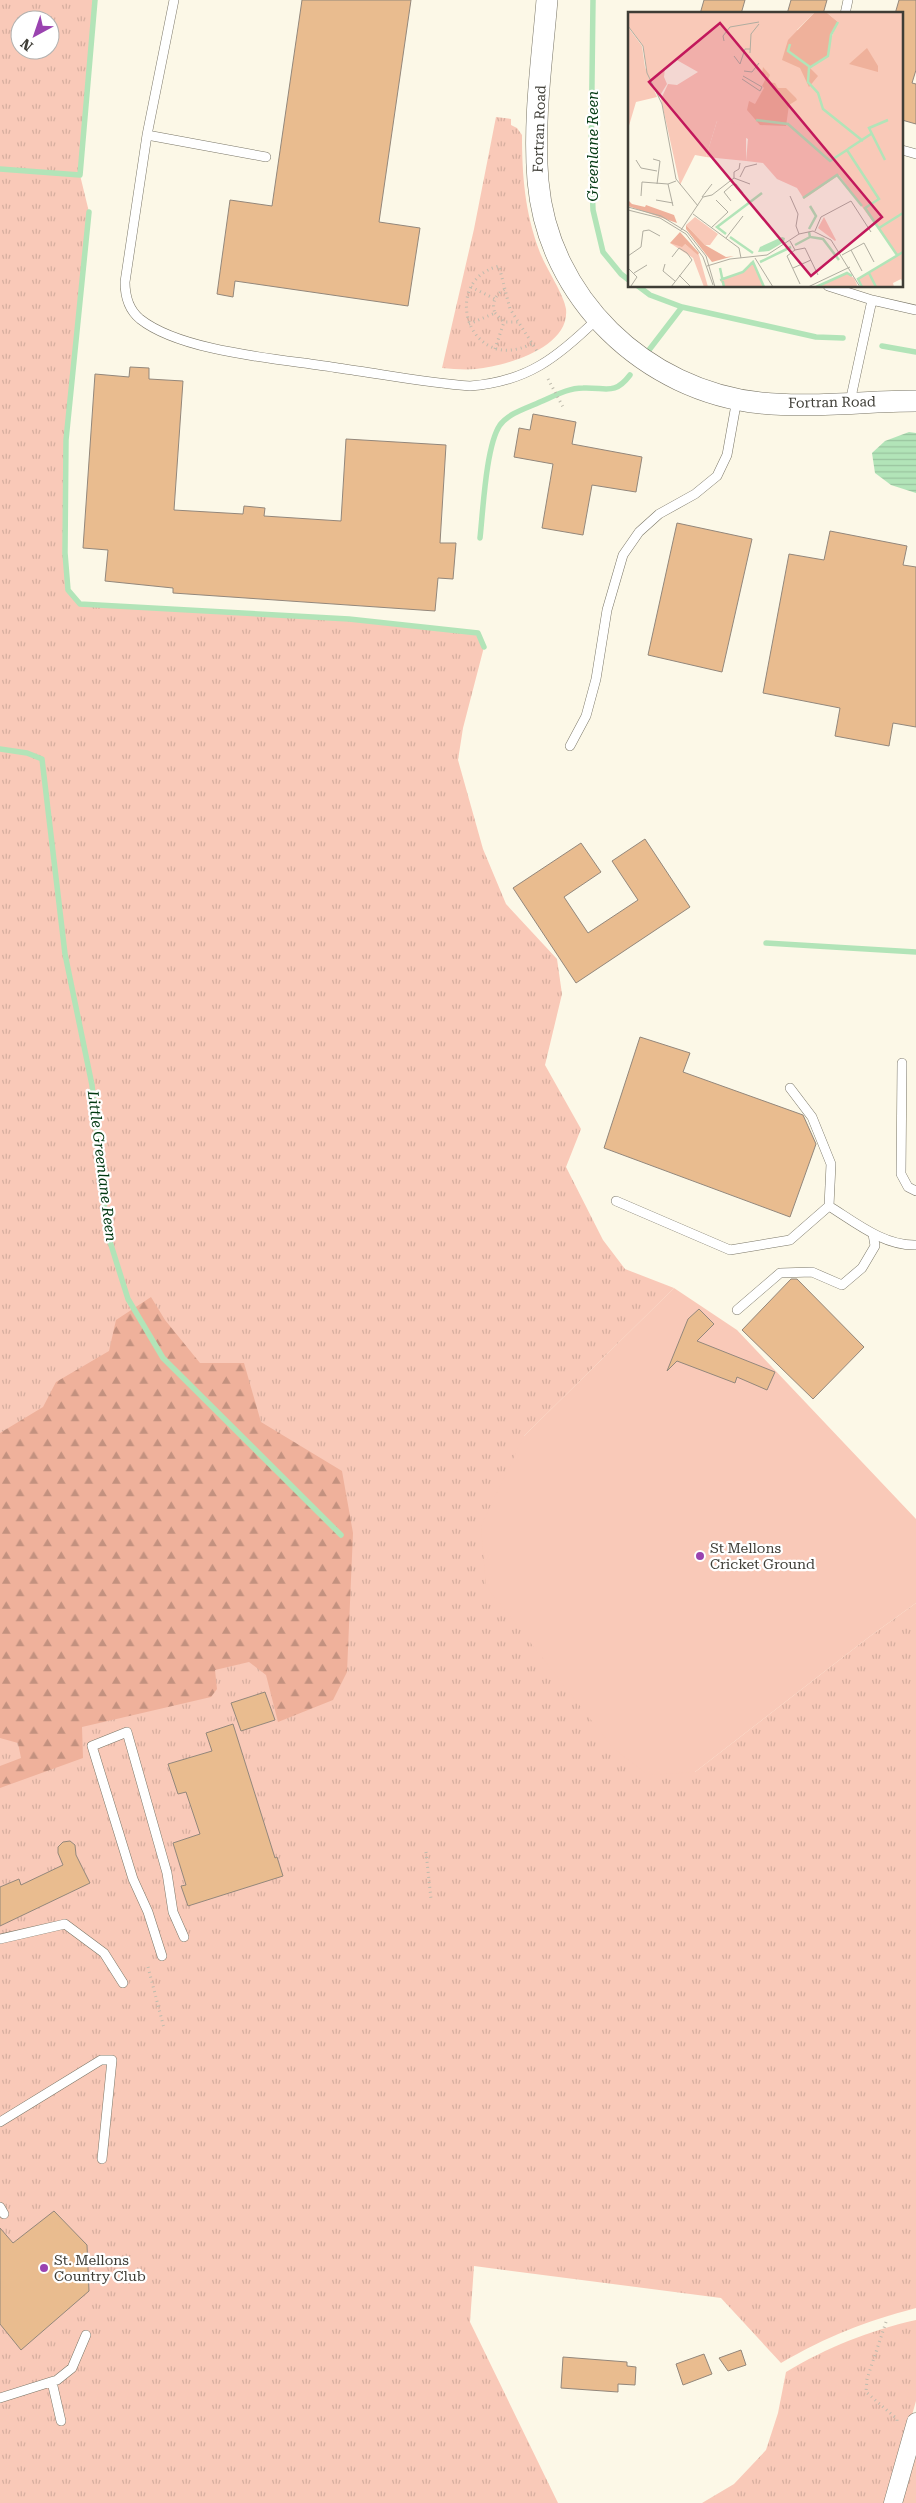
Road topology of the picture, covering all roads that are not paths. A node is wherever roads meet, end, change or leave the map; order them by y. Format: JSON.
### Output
{"nodes":[{"id":1,"x":174,"y":0,"type":"edge"},
{"id":2,"x":546,"y":0,"type":"edge"},
{"id":3,"x":147,"y":135,"type":"junction"},
{"id":4,"x":266,"y":157,"type":"dead end"},
{"id":5,"x":834,"y":288,"type":"edge"},
{"id":6,"x":872,"y":300,"type":"junction"},
{"id":7,"x":916,"y":310,"type":"edge"},
{"id":8,"x":597,"y":319,"type":"junction"},
{"id":9,"x":737,"y":399,"type":"junction"},
{"id":10,"x":916,"y":400,"type":"edge"},
{"id":11,"x":850,"y":402,"type":"junction"},
{"id":12,"x":570,"y":746,"type":"dead end"},
{"id":13,"x":902,"y":1063,"type":"dead end"},
{"id":14,"x":790,"y":1088,"type":"dead end"},
{"id":15,"x":916,"y":1192,"type":"edge"},
{"id":16,"x":616,"y":1201,"type":"dead end"},
{"id":17,"x":830,"y":1206,"type":"junction"},
{"id":18,"x":873,"y":1234,"type":"junction"},
{"id":19,"x":916,"y":1245,"type":"edge"},
{"id":20,"x":737,"y":1310,"type":"dead end"},
{"id":21,"x":184,"y":1937,"type":"dead end"},
{"id":22,"x":0,"y":1939,"type":"edge"},
{"id":23,"x":162,"y":1956,"type":"dead end"},
{"id":24,"x":122,"y":1983,"type":"dead end"},
{"id":25,"x":0,"y":2122,"type":"edge"},
{"id":26,"x":102,"y":2159,"type":"dead end"},
{"id":27,"x":86,"y":2335,"type":"dead end"},
{"id":28,"x":52,"y":2382,"type":"junction"},
{"id":29,"x":0,"y":2398,"type":"edge"},
{"id":30,"x":60,"y":2421,"type":"dead end"},
{"id":31,"x":916,"y":2422,"type":"edge"},
{"id":32,"x":893,"y":2503,"type":"edge"}],
"edges":[{"from":1,"to":3,"type":"lane"},
{"from":2,"to":8,"type":"street","name":"Fortran Road"},
{"from":3,"to":4,"type":"lane"},
{"from":3,"to":8,"type":"lane"},
{"from":5,"to":6,"type":"lane"},
{"from":6,"to":7,"type":"lane"},
{"from":6,"to":11,"type":"lane"},
{"from":8,"to":9,"type":"street","name":"Fortran Road"},
{"from":9,"to":11,"type":"street","name":"Fortran Road"},
{"from":9,"to":12,"type":"lane"},
{"from":10,"to":11,"type":"street","name":"Fortran Road"},
{"from":13,"to":15,"type":"lane"},
{"from":14,"to":17,"type":"lane"},
{"from":16,"to":17,"type":"lane"},
{"from":17,"to":18,"type":"lane"},
{"from":18,"to":19,"type":"lane"},
{"from":18,"to":20,"type":"lane"},
{"from":21,"to":23,"type":"lane"},
{"from":22,"to":24,"type":"lane"},
{"from":25,"to":26,"type":"lane"},
{"from":27,"to":28,"type":"lane"},
{"from":28,"to":29,"type":"lane"},
{"from":28,"to":30,"type":"lane"},
{"from":31,"to":32,"type":"street"}]}
